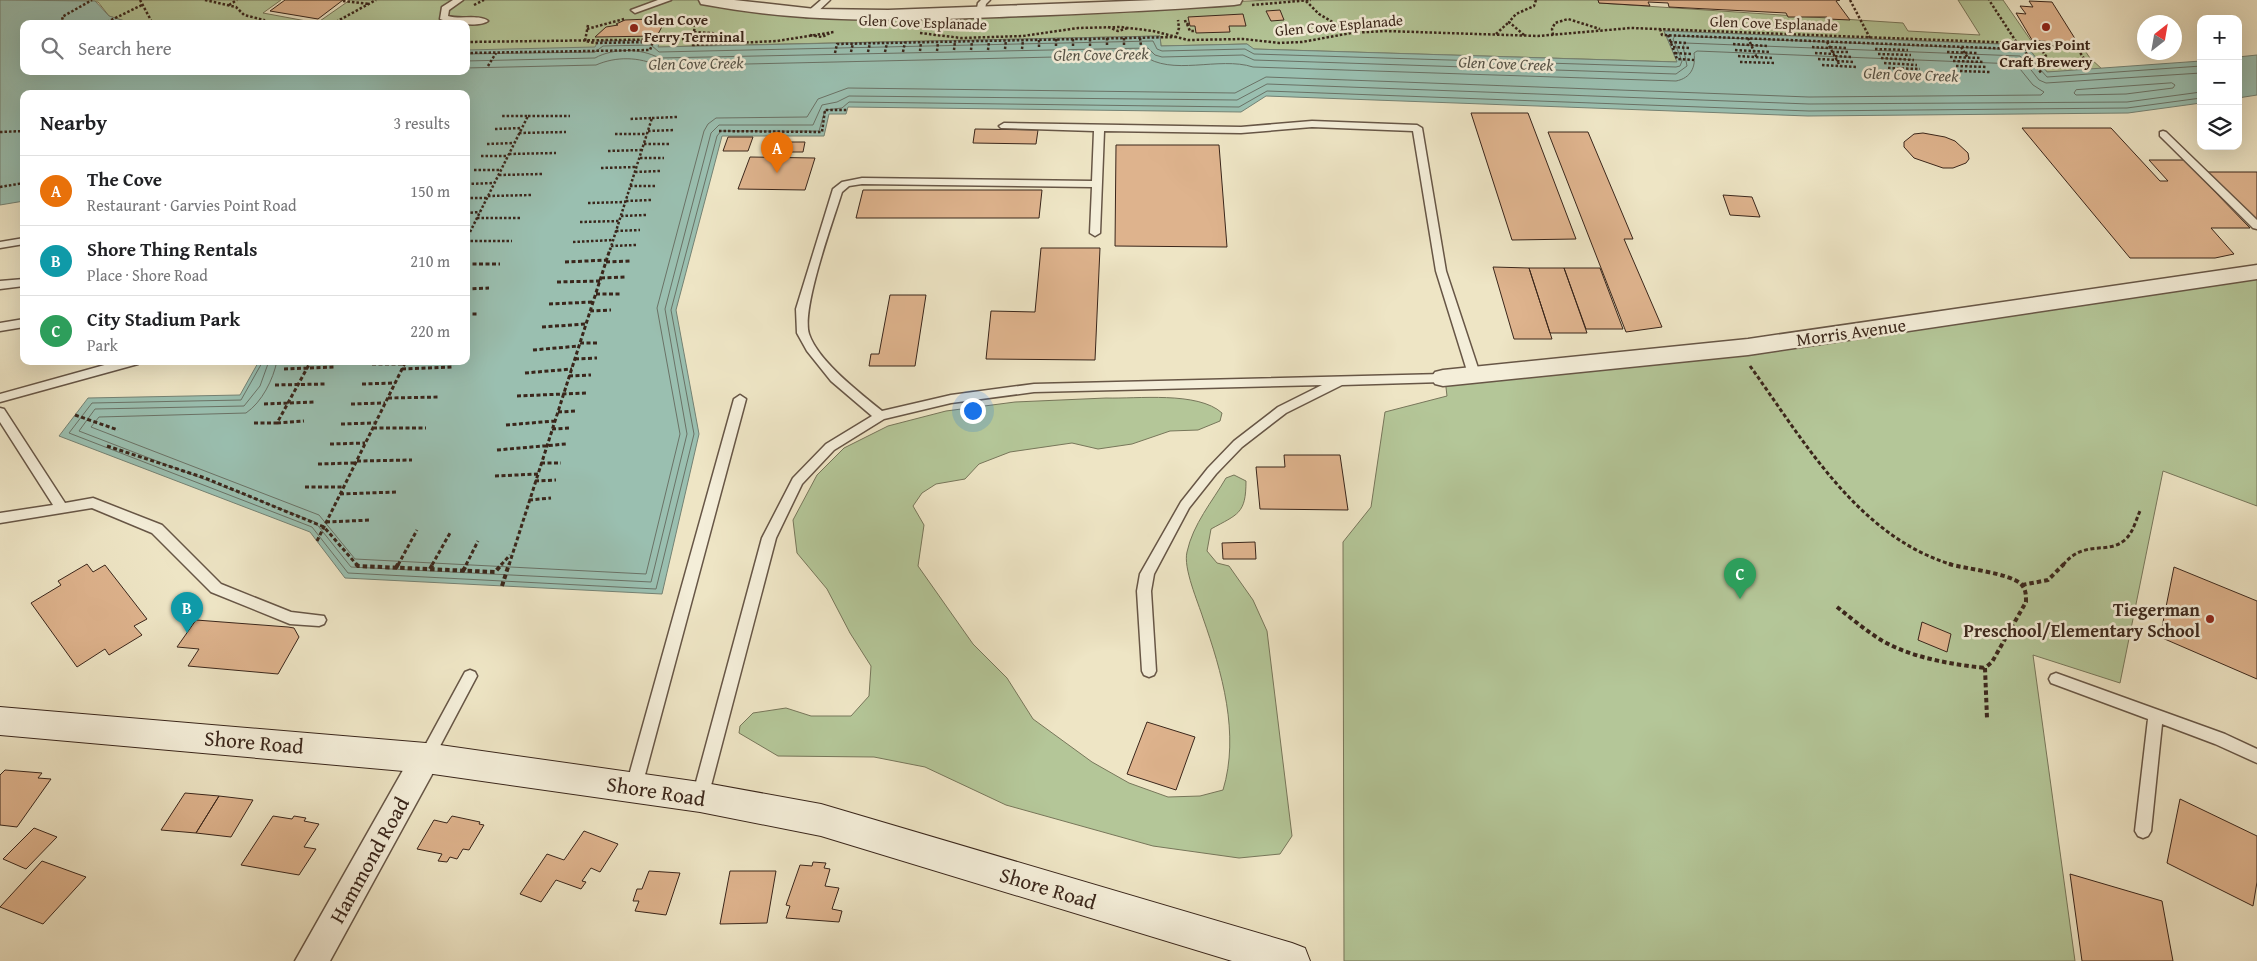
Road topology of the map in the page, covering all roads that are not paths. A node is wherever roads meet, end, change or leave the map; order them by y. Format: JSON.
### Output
{"nodes":[{"id":1,"x":459,"y":0,"type":"edge"},
{"id":2,"x":667,"y":0,"type":"edge"},
{"id":3,"x":826,"y":0,"type":"edge"},
{"id":4,"x":1234,"y":0,"type":"edge"},
{"id":5,"x":1213,"y":1,"type":"edge"},
{"id":6,"x":1091,"y":4,"type":"edge"},
{"id":7,"x":983,"y":6,"type":"edge"},
{"id":8,"x":707,"y":8,"type":"edge"},
{"id":9,"x":636,"y":10,"type":"dead end"},
{"id":10,"x":809,"y":15,"type":"junction"},
{"id":11,"x":452,"y":20,"type":"edge"},
{"id":12,"x":470,"y":21,"type":"edge"},
{"id":13,"x":484,"y":21,"type":"dead end"},
{"id":14,"x":1004,"y":126,"type":"dead end"},
{"id":15,"x":1099,"y":128,"type":"junction"},
{"id":16,"x":2163,"y":134,"type":"dead end"},
{"id":17,"x":1097,"y":184,"type":"junction"},
{"id":18,"x":2257,"y":226,"type":"edge"},
{"id":19,"x":1095,"y":232,"type":"dead end"},
{"id":20,"x":20,"y":242,"type":"edge"},
{"id":21,"x":0,"y":245,"type":"edge"},
{"id":22,"x":2257,"y":272,"type":"edge"},
{"id":23,"x":20,"y":282,"type":"edge"},
{"id":24,"x":0,"y":285,"type":"edge"},
{"id":25,"x":20,"y":324,"type":"edge"},
{"id":26,"x":0,"y":327,"type":"edge"},
{"id":27,"x":120,"y":365,"type":"edge"},
{"id":28,"x":1474,"y":374,"type":"junction"},
{"id":29,"x":1443,"y":378,"type":"joint"},
{"id":30,"x":1343,"y":380,"type":"junction"},
{"id":31,"x":0,"y":398,"type":"edge"},
{"id":32,"x":740,"y":399,"type":"dead end"},
{"id":33,"x":0,"y":412,"type":"edge"},
{"id":34,"x":880,"y":416,"type":"junction"},
{"id":35,"x":62,"y":508,"type":"junction"},
{"id":36,"x":0,"y":518,"type":"edge"},
{"id":37,"x":319,"y":620,"type":"dead end"},
{"id":38,"x":1149,"y":671,"type":"dead end"},
{"id":39,"x":470,"y":676,"type":"dead end"},
{"id":40,"x":2056,"y":679,"type":"dead end"},
{"id":41,"x":2156,"y":716,"type":"junction"},
{"id":42,"x":0,"y":721,"type":"edge"},
{"id":43,"x":2257,"y":756,"type":"edge"},
{"id":44,"x":426,"y":758,"type":"junction"},
{"id":45,"x":634,"y":786,"type":"junction"},
{"id":46,"x":700,"y":797,"type":"junction"},
{"id":47,"x":2143,"y":831,"type":"dead end"},
{"id":48,"x":1251,"y":955,"type":"edge"},
{"id":49,"x":312,"y":961,"type":"edge"},
{"id":50,"x":1292,"y":961,"type":"edge"}],
"edges":[{"from":1,"to":11,"type":"lane"},
{"from":2,"to":9,"type":"lane"},
{"from":3,"to":10,"type":"lane"},
{"from":4,"to":5,"type":"street"},
{"from":5,"to":6,"type":"street"},
{"from":6,"to":7,"type":"street"},
{"from":7,"to":10,"type":"street"},
{"from":8,"to":10,"type":"street"},
{"from":12,"to":13,"type":"lane"},
{"from":14,"to":15,"type":"lane"},
{"from":15,"to":17,"type":"lane"},
{"from":15,"to":28,"type":"lane"},
{"from":16,"to":18,"type":"lane"},
{"from":17,"to":19,"type":"lane"},
{"from":17,"to":34,"type":"lane"},
{"from":20,"to":21,"type":"lane"},
{"from":22,"to":28,"type":"street","name":"Morris Avenue"},
{"from":23,"to":24,"type":"lane"},
{"from":25,"to":26,"type":"lane"},
{"from":27,"to":31,"type":"lane"},
{"from":28,"to":29,"type":"street","name":"Morris Avenue"},
{"from":29,"to":30,"type":"lane"},
{"from":30,"to":34,"type":"lane"},
{"from":30,"to":38,"type":"lane"},
{"from":32,"to":45,"type":"lane"},
{"from":33,"to":35,"type":"lane"},
{"from":34,"to":46,"type":"lane"},
{"from":35,"to":36,"type":"lane"},
{"from":35,"to":37,"type":"lane"},
{"from":39,"to":44,"type":"lane"},
{"from":40,"to":41,"type":"lane"},
{"from":41,"to":43,"type":"lane"},
{"from":41,"to":47,"type":"lane"},
{"from":42,"to":44,"type":"main road","name":"Shore Road"},
{"from":44,"to":45,"type":"main road","name":"Shore Road"},
{"from":44,"to":49,"type":"street","name":"Hammond Road"},
{"from":45,"to":46,"type":"main road","name":"Shore Road"},
{"from":46,"to":48,"type":"main road","name":"Shore Road"},
{"from":48,"to":50,"type":"main road","name":"Shore Road"}]}
